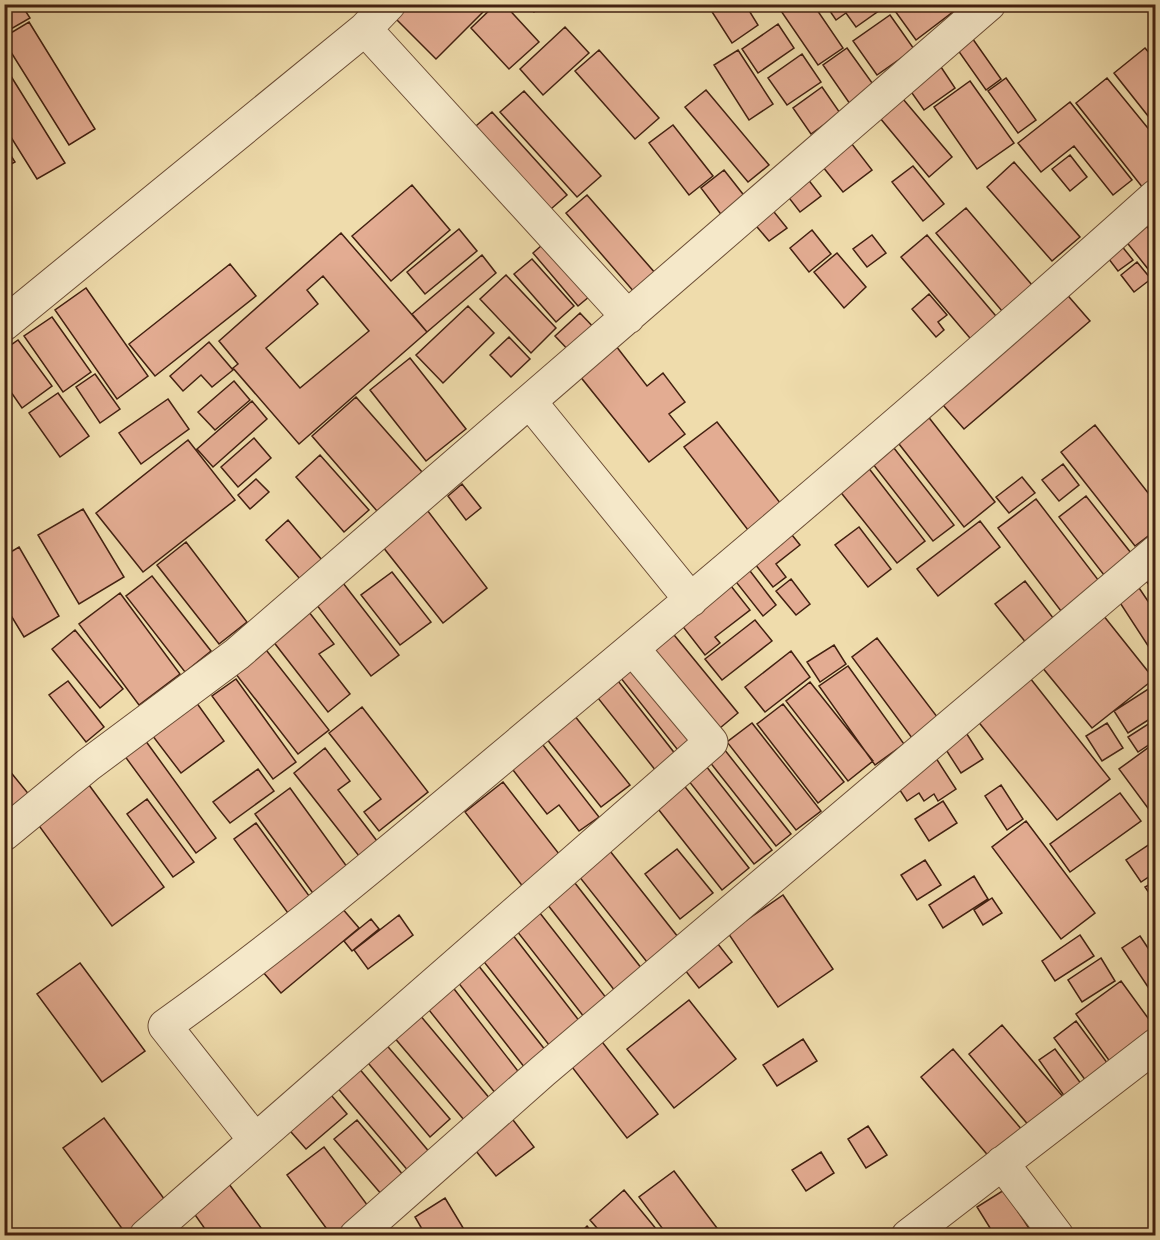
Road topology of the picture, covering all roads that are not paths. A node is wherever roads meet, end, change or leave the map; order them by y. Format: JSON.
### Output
{"nodes":[{"id":1,"x":989,"y":4,"type":"edge"},
{"id":2,"x":380,"y":12,"type":"edge"},
{"id":3,"x":1155,"y":196,"type":"edge"},
{"id":4,"x":628,"y":317,"type":"junction"},
{"id":5,"x":4,"y":324,"type":"edge"},
{"id":6,"x":530,"y":402,"type":"junction"},
{"id":7,"x":1155,"y":552,"type":"edge"},
{"id":8,"x":691,"y":600,"type":"junction"},
{"id":9,"x":633,"y":648,"type":"junction"},
{"id":10,"x":4,"y":834,"type":"edge"},
{"id":11,"x":1155,"y":1045,"type":"edge"},
{"id":12,"x":255,"y":1140,"type":"junction"},
{"id":13,"x":1002,"y":1163,"type":"junction"},
{"id":14,"x":146,"y":1236,"type":"edge"},
{"id":15,"x":356,"y":1236,"type":"edge"},
{"id":16,"x":908,"y":1236,"type":"edge"},
{"id":17,"x":1057,"y":1236,"type":"edge"}],
"edges":[{"from":1,"to":4,"type":"street"},
{"from":2,"to":4,"type":"street"},
{"from":2,"to":5,"type":"street"},
{"from":3,"to":8,"type":"street"},
{"from":4,"to":6,"type":"street"},
{"from":6,"to":8,"type":"street"},
{"from":6,"to":10,"type":"street"},
{"from":7,"to":15,"type":"street"},
{"from":8,"to":9,"type":"street"},
{"from":9,"to":12,"type":"street"},
{"from":9,"to":12,"type":"street"},
{"from":11,"to":13,"type":"street"},
{"from":12,"to":14,"type":"street"},
{"from":13,"to":16,"type":"street"},
{"from":13,"to":17,"type":"street"}]}
